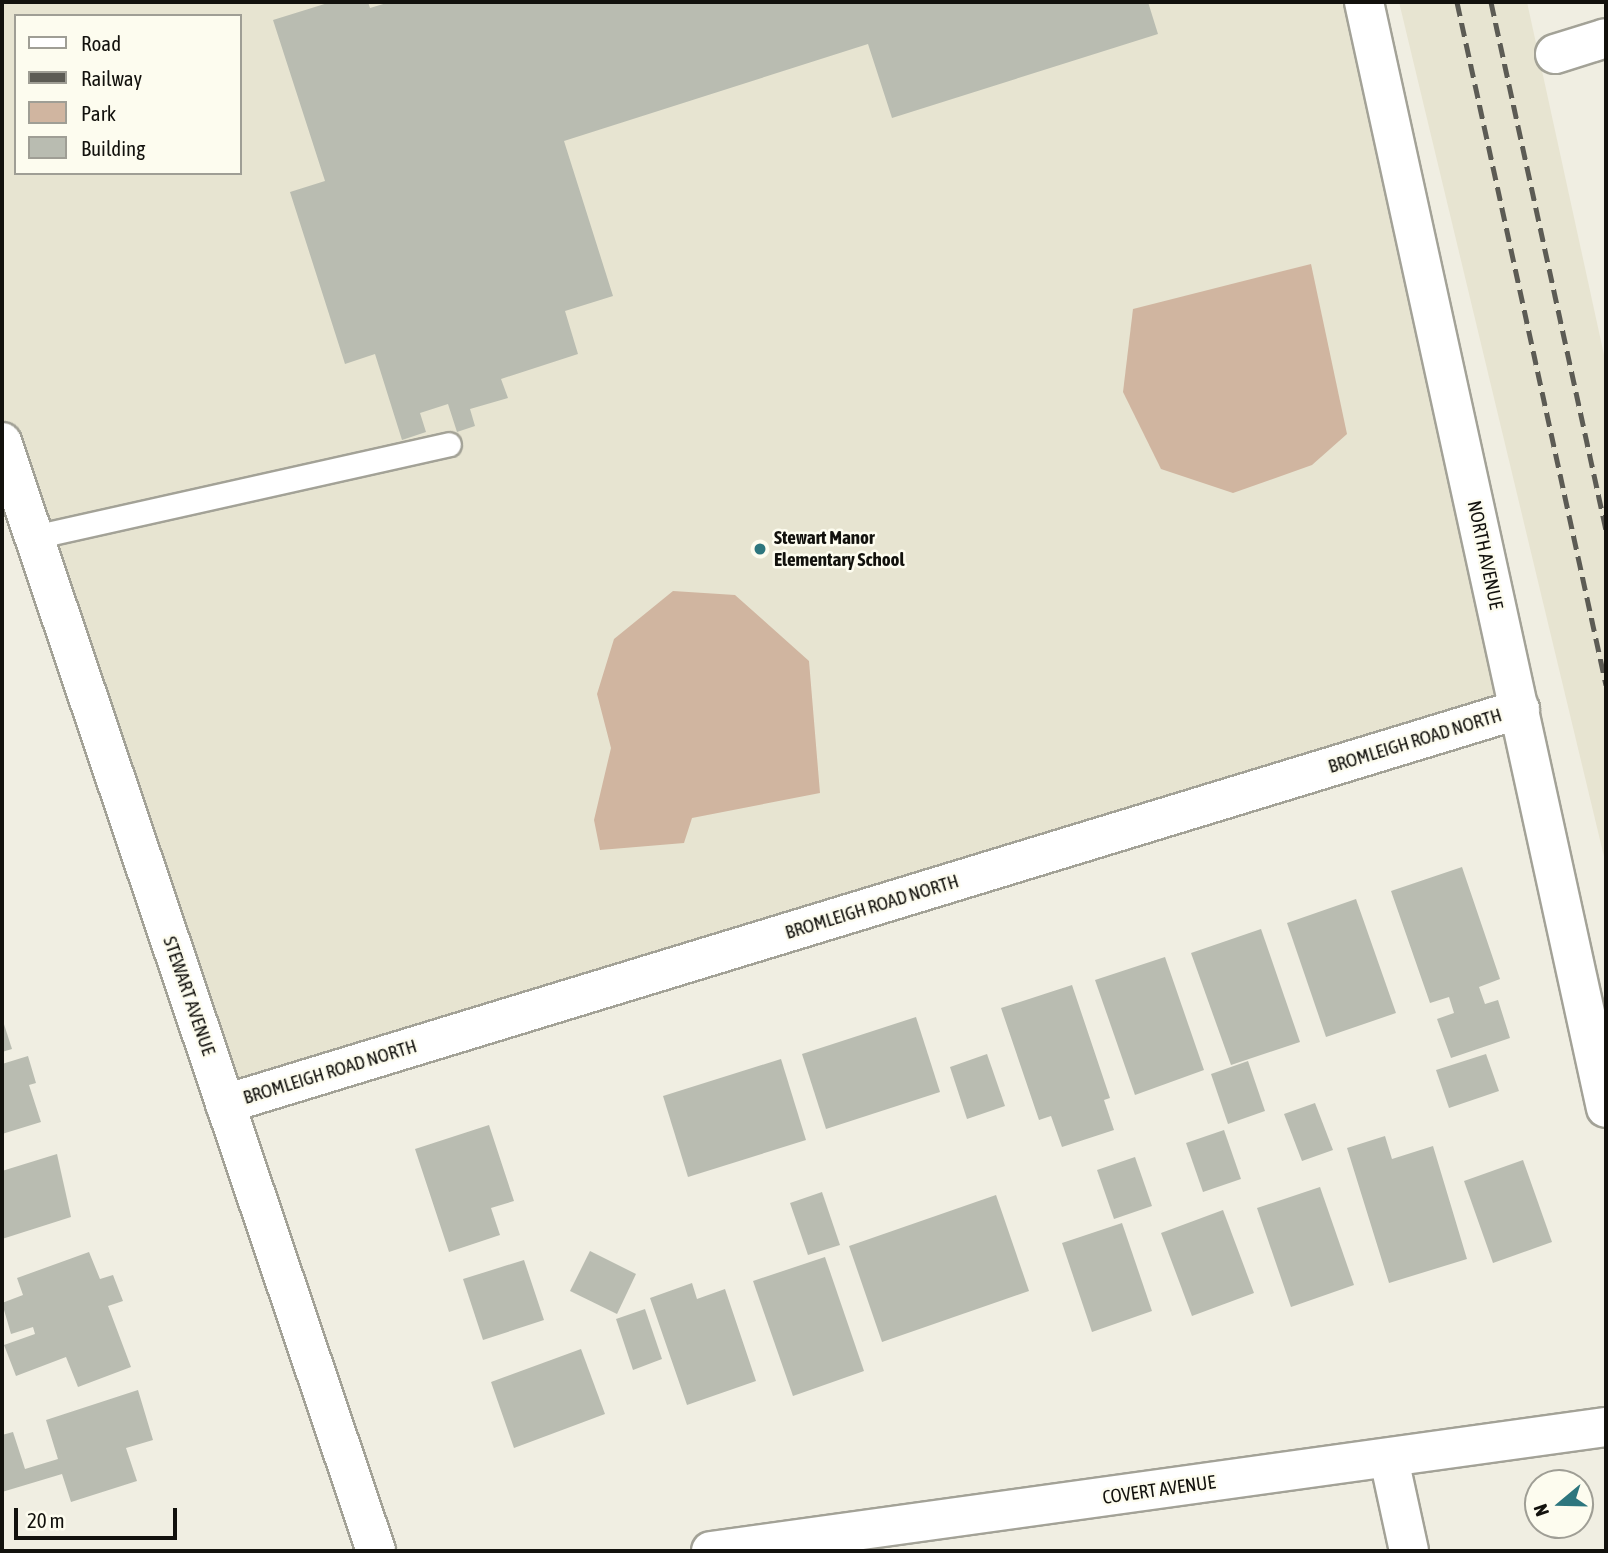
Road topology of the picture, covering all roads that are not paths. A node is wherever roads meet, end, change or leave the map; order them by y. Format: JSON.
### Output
{"nodes":[{"id":1,"x":1364,"y":2,"type":"edge"},
{"id":2,"x":1606,"y":38,"type":"edge"},
{"id":3,"x":1555,"y":54,"type":"dead end"},
{"id":4,"x":2,"y":442,"type":"edge"},
{"id":5,"x":449,"y":444,"type":"dead end"},
{"id":6,"x":20,"y":521,"type":"edge"},
{"id":7,"x":1520,"y":709,"type":"junction"},
{"id":8,"x":225,"y":1104,"type":"junction"},
{"id":9,"x":1606,"y":1108,"type":"edge"},
{"id":10,"x":1606,"y":1427,"type":"edge"},
{"id":11,"x":1389,"y":1459,"type":"junction"},
{"id":12,"x":779,"y":1546,"type":"edge"},
{"id":13,"x":376,"y":1551,"type":"edge"},
{"id":14,"x":711,"y":1551,"type":"edge"},
{"id":15,"x":1409,"y":1551,"type":"edge"}],
"edges":[{"from":1,"to":7,"type":"street","name":"NORTH AVENUE"},
{"from":2,"to":3,"type":"street"},
{"from":4,"to":6,"type":"street","name":"STEWART AVENUE"},
{"from":5,"to":6,"type":"lane"},
{"from":6,"to":8,"type":"street","name":"STEWART AVENUE"},
{"from":7,"to":8,"type":"street","name":"BROMLEIGH ROAD NORTH"},
{"from":7,"to":9,"type":"street","name":"NORTH AVENUE"},
{"from":8,"to":13,"type":"street","name":"STEWART AVENUE"},
{"from":10,"to":11,"type":"street","name":"COVERT AVENUE"},
{"from":11,"to":12,"type":"street","name":"COVERT AVENUE"},
{"from":11,"to":15,"type":"street"},
{"from":12,"to":14,"type":"street","name":"COVERT AVENUE"}]}
